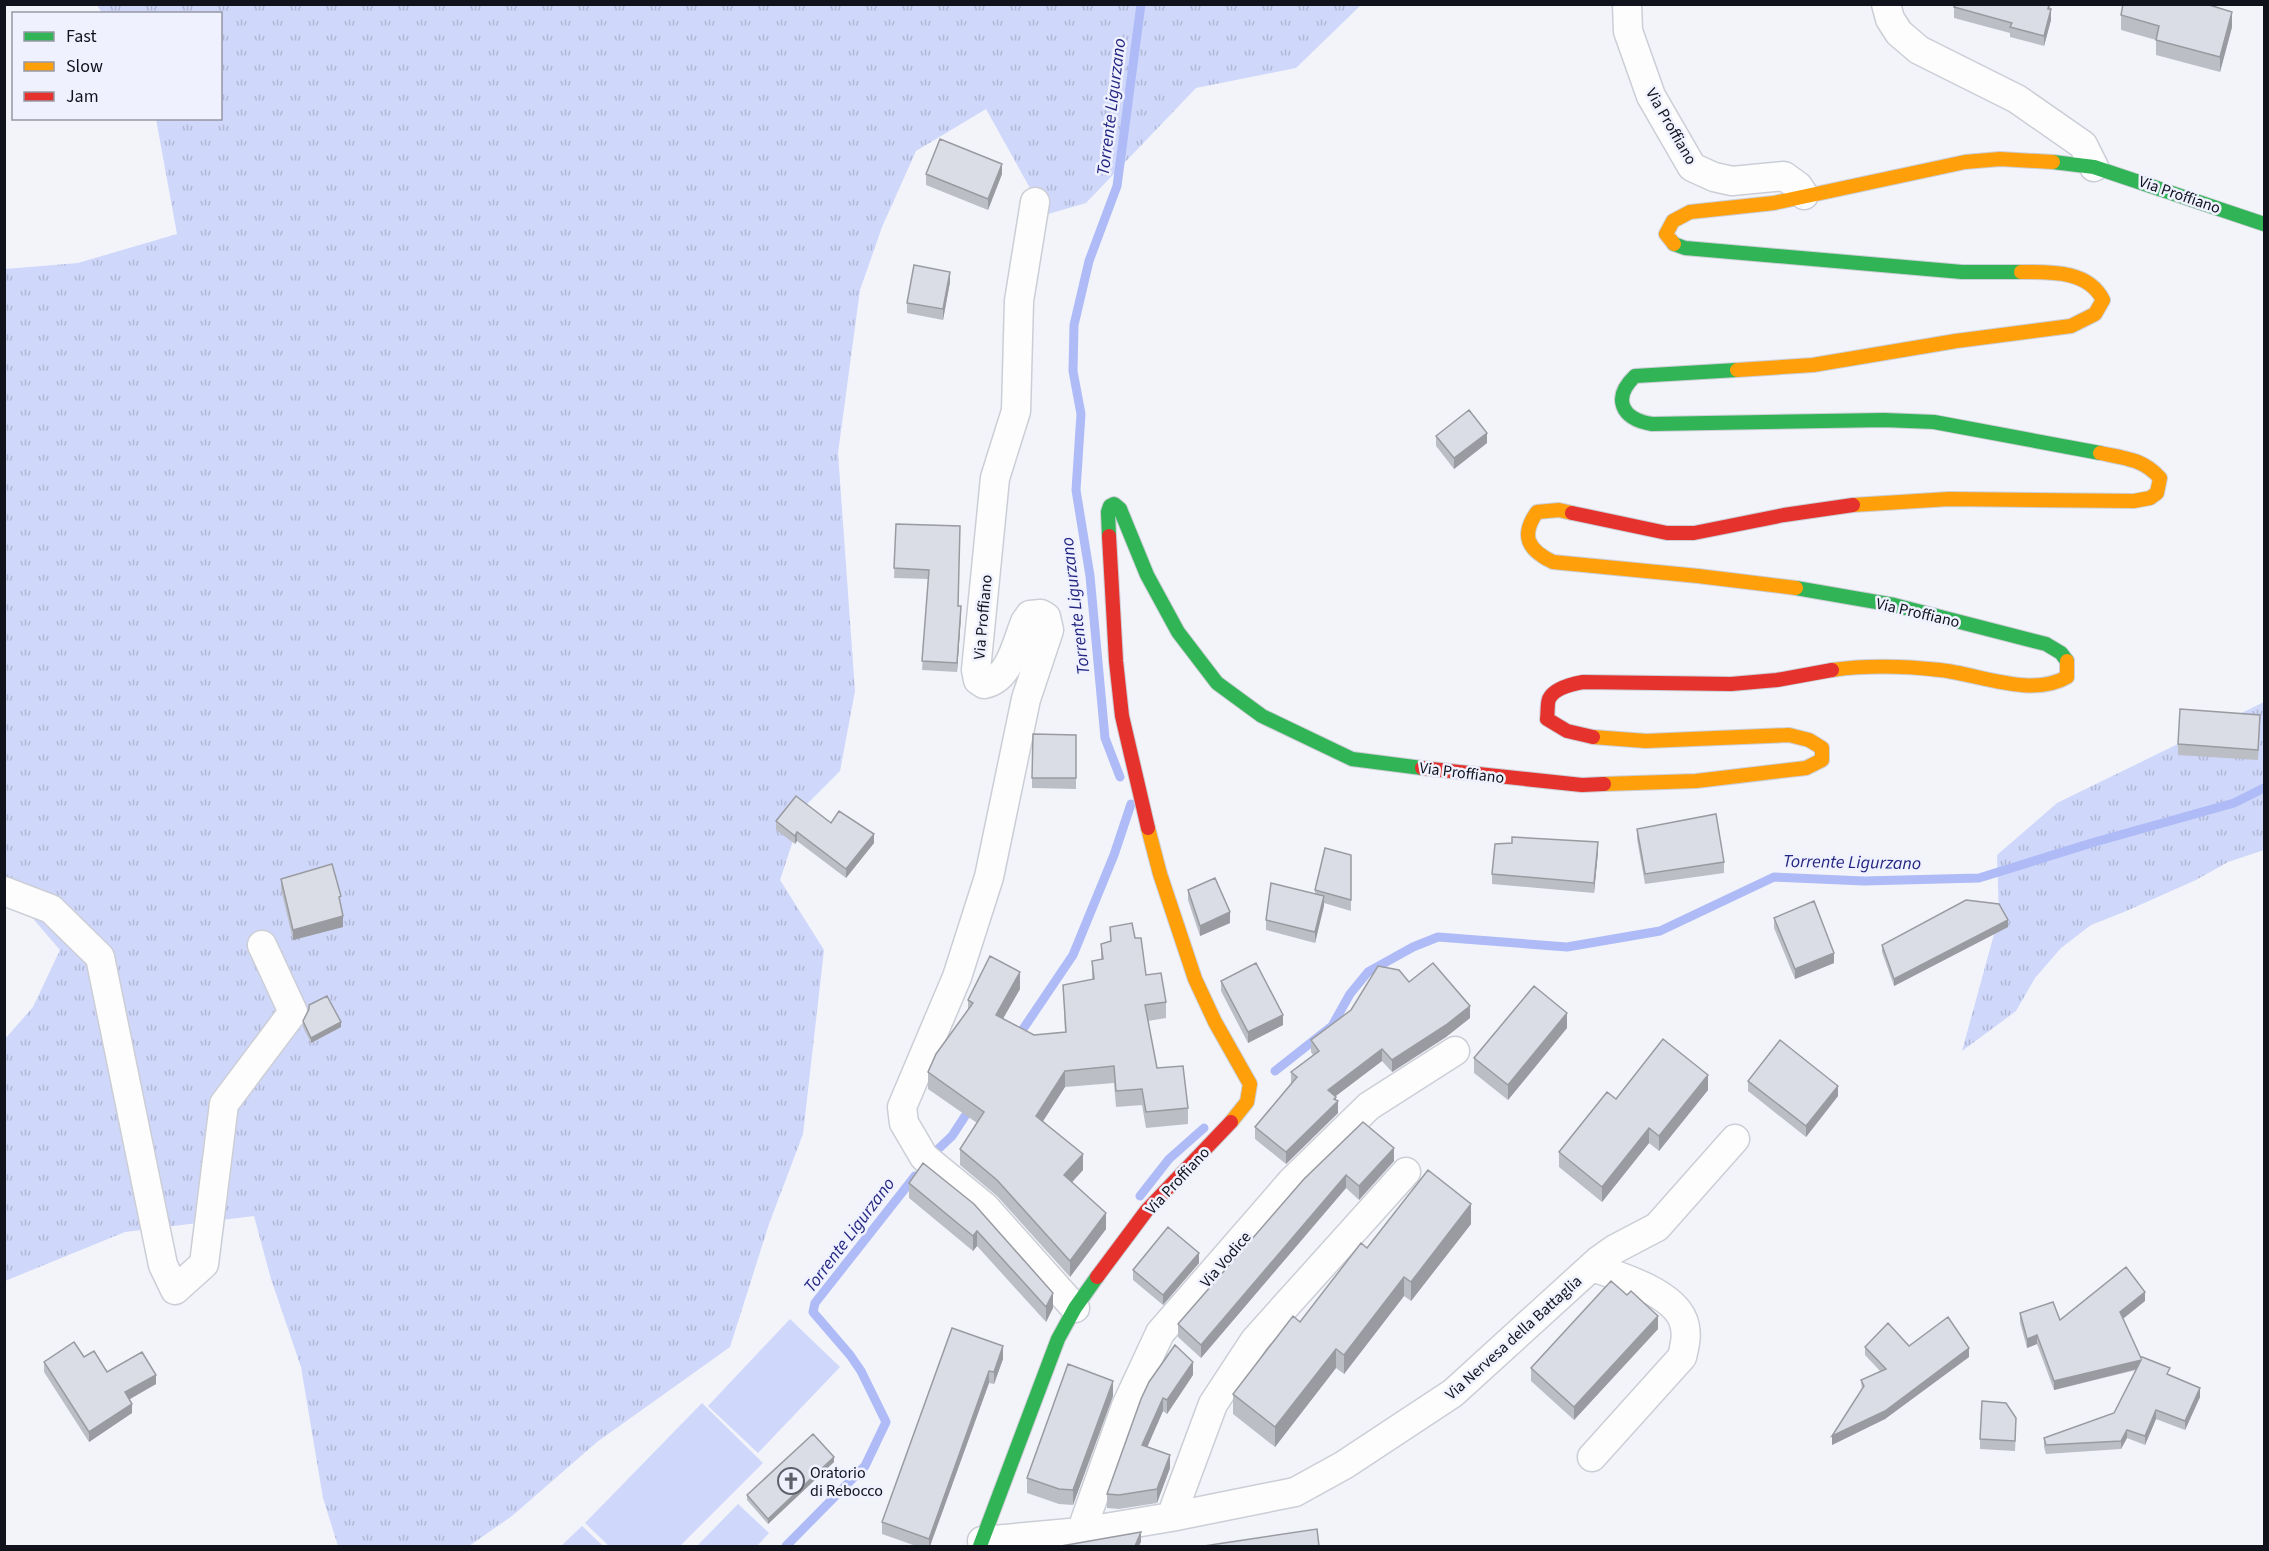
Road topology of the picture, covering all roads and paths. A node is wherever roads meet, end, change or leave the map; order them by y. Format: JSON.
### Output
{"nodes":[{"id":1,"x":1627,"y":4,"type":"edge"},
{"id":2,"x":1886,"y":4,"type":"edge"},
{"id":3,"x":2094,"y":167,"type":"junction"},
{"id":4,"x":1804,"y":195,"type":"junction"},
{"id":5,"x":1035,"y":202,"type":"dead end"},
{"id":6,"x":2265,"y":224,"type":"edge"},
{"id":7,"x":4,"y":891,"type":"edge"},
{"id":8,"x":262,"y":945,"type":"dead end"},
{"id":9,"x":1455,"y":1051,"type":"dead end"},
{"id":10,"x":1735,"y":1139,"type":"dead end"},
{"id":11,"x":1406,"y":1172,"type":"dead end"},
{"id":12,"x":1592,"y":1267,"type":"junction"},
{"id":13,"x":1075,"y":1308,"type":"junction"},
{"id":14,"x":1592,"y":1458,"type":"dead end"},
{"id":15,"x":1171,"y":1517,"type":"junction"},
{"id":16,"x":1081,"y":1532,"type":"junction"},
{"id":17,"x":981,"y":1544,"type":"edge"}],
"edges":[{"from":1,"to":4,"type":"street","name":"Via Proffiano"},
{"from":2,"to":3,"type":"street"},
{"from":3,"to":4,"type":"street","name":"Via Proffiano"},
{"from":3,"to":6,"type":"street","name":"Via Proffiano"},
{"from":4,"to":13,"type":"street","name":"Via Proffiano"},
{"from":5,"to":13,"type":"street","name":"Via Proffiano"},
{"from":7,"to":8,"type":"street"},
{"from":9,"to":16,"type":"street","name":"Via Vodice"},
{"from":10,"to":12,"type":"street","name":"Via Nervesa della Battaglia"},
{"from":11,"to":15,"type":"street"},
{"from":12,"to":14,"type":"street","name":"Via Nervesa della Battaglia"},
{"from":12,"to":15,"type":"street","name":"Via Nervesa della Battaglia"},
{"from":13,"to":17,"type":"street","name":"Via Proffiano"},
{"from":15,"to":16,"type":"street","name":"Via Nervesa della Battaglia"},
{"from":16,"to":17,"type":"street","name":"Via Nervesa della Battaglia"}]}
